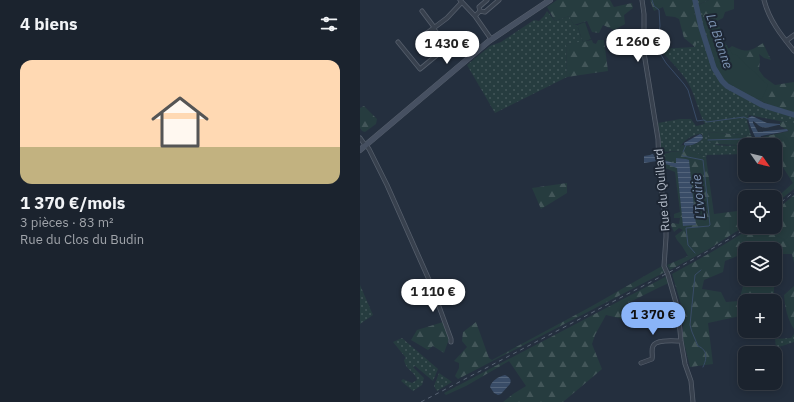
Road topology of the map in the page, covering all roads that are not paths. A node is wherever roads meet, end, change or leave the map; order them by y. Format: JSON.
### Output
{"nodes":[{"id":1,"x":487,"y":0,"type":"edge"},
{"id":2,"x":499,"y":0,"type":"edge"},
{"id":3,"x":550,"y":0,"type":"edge"},
{"id":4,"x":642,"y":0,"type":"edge"},
{"id":5,"x":764,"y":0,"type":"edge"},
{"id":6,"x":461,"y":1,"type":"edge"},
{"id":7,"x":422,"y":11,"type":"dead end"},
{"id":8,"x":480,"y":11,"type":"junction"},
{"id":9,"x":475,"y":16,"type":"junction"},
{"id":10,"x":434,"y":27,"type":"junction"},
{"id":11,"x":427,"y":33,"type":"dead end"},
{"id":12,"x":461,"y":35,"type":"dead end"},
{"id":13,"x":794,"y":35,"type":"edge"},
{"id":14,"x":491,"y":39,"type":"junction"},
{"id":15,"x":786,"y":41,"type":"junction"},
{"id":16,"x":398,"y":42,"type":"dead end"},
{"id":17,"x":448,"y":46,"type":"junction"},
{"id":18,"x":794,"y":51,"type":"edge"},
{"id":19,"x":360,"y":138,"type":"edge"},
{"id":20,"x":366,"y":145,"type":"junction"},
{"id":21,"x":360,"y":150,"type":"edge"},
{"id":22,"x":681,"y":341,"type":"junction"},
{"id":23,"x":451,"y":342,"type":"dead end"},
{"id":24,"x":641,"y":363,"type":"dead end"},
{"id":25,"x":693,"y":402,"type":"edge"}],
"edges":[{"from":1,"to":8,"type":"street"},
{"from":2,"to":8,"type":"street"},
{"from":3,"to":14,"type":"main road"},
{"from":4,"to":22,"type":"street","name":"Rue du Quillard"},
{"from":5,"to":15,"type":"street"},
{"from":6,"to":9,"type":"street"},
{"from":6,"to":10,"type":"street"},
{"from":7,"to":10,"type":"street"},
{"from":8,"to":9,"type":"street"},
{"from":9,"to":14,"type":"street"},
{"from":10,"to":11,"type":"street"},
{"from":10,"to":17,"type":"street"},
{"from":12,"to":17,"type":"street"},
{"from":13,"to":15,"type":"street"},
{"from":14,"to":20,"type":"main road"},
{"from":15,"to":18,"type":"street"},
{"from":16,"to":17,"type":"street"},
{"from":19,"to":20,"type":"street"},
{"from":20,"to":21,"type":"main road"},
{"from":20,"to":23,"type":"street"},
{"from":22,"to":24,"type":"street"},
{"from":22,"to":25,"type":"street","name":"Rue du Quillard"}]}
